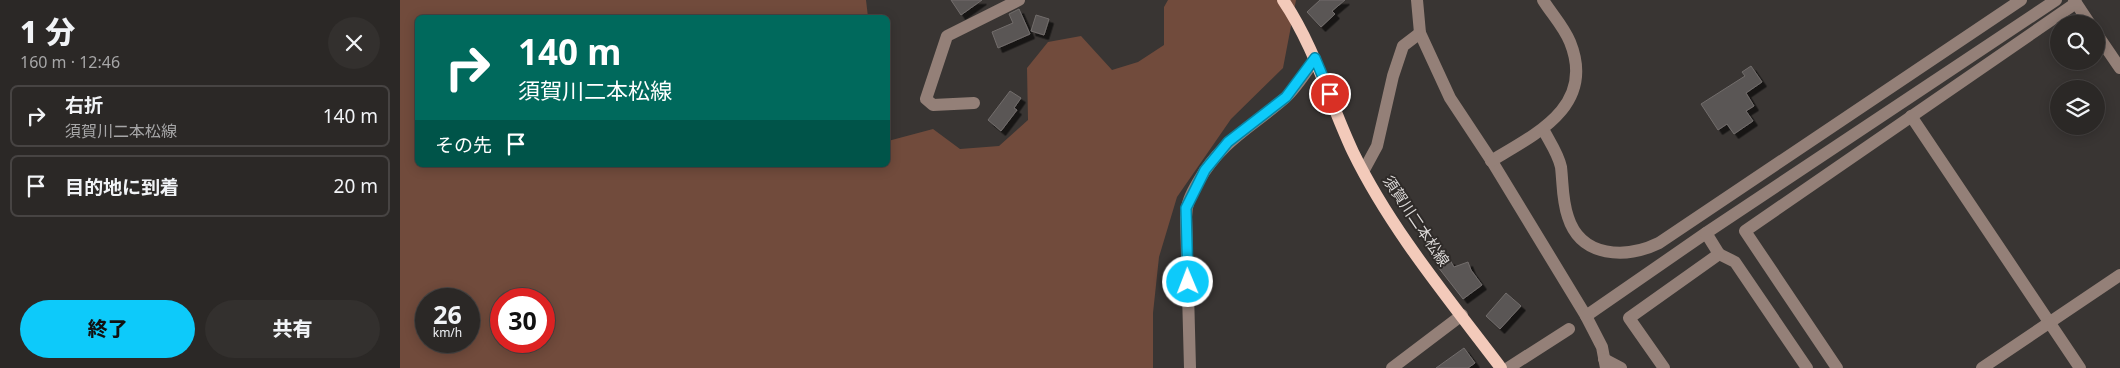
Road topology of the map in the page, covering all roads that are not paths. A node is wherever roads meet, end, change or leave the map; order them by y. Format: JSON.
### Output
{"nodes":[{"id":1,"x":1019,"y":0,"type":"edge"},
{"id":2,"x":1283,"y":0,"type":"edge"},
{"id":3,"x":1417,"y":0,"type":"edge"},
{"id":4,"x":1543,"y":0,"type":"edge"},
{"id":5,"x":2021,"y":0,"type":"edge"},
{"id":6,"x":2056,"y":0,"type":"edge"},
{"id":7,"x":2075,"y":1,"type":"edge"},
{"id":8,"x":2084,"y":15,"type":"edge"},
{"id":9,"x":1420,"y":34,"type":"junction"},
{"id":10,"x":2105,"y":46,"type":"edge"},
{"id":11,"x":1315,"y":58,"type":"junction"},
{"id":12,"x":2120,"y":68,"type":"edge"},
{"id":13,"x":974,"y":103,"type":"dead end"},
{"id":14,"x":1911,"y":116,"type":"junction"},
{"id":15,"x":1543,"y":129,"type":"junction"},
{"id":16,"x":1491,"y":161,"type":"junction"},
{"id":17,"x":1364,"y":170,"type":"junction"},
{"id":18,"x":1706,"y":233,"type":"junction"},
{"id":19,"x":1719,"y":254,"type":"junction"},
{"id":20,"x":2120,"y":275,"type":"edge"},
{"id":21,"x":1462,"y":315,"type":"junction"},
{"id":22,"x":1586,"y":316,"type":"junction"},
{"id":23,"x":2049,"y":323,"type":"junction"},
{"id":24,"x":1569,"y":329,"type":"dead end"},
{"id":25,"x":1605,"y":363,"type":"edge"},
{"id":26,"x":1190,"y":368,"type":"edge"},
{"id":27,"x":1392,"y":368,"type":"edge"},
{"id":28,"x":1501,"y":368,"type":"edge"},
{"id":29,"x":1508,"y":368,"type":"edge"},
{"id":30,"x":1621,"y":368,"type":"edge"},
{"id":31,"x":1664,"y":368,"type":"edge"},
{"id":32,"x":1807,"y":368,"type":"edge"},
{"id":33,"x":1837,"y":368,"type":"edge"},
{"id":34,"x":1982,"y":368,"type":"edge"},
{"id":35,"x":2080,"y":368,"type":"edge"}],
"edges":[{"from":1,"to":13,"type":"street"},
{"from":2,"to":11,"type":"main road","name":"須賀川二本松線"},
{"from":3,"to":9,"type":"street"},
{"from":4,"to":15,"type":"street"},
{"from":5,"to":15,"type":"street"},
{"from":6,"to":18,"type":"street"},
{"from":7,"to":8,"type":"street"},
{"from":7,"to":14,"type":"street"},
{"from":9,"to":16,"type":"street"},
{"from":9,"to":17,"type":"street"},
{"from":10,"to":12,"type":"street"},
{"from":11,"to":17,"type":"main road","name":"須賀川二本松線"},
{"from":11,"to":26,"type":"street"},
{"from":14,"to":23,"type":"street"},
{"from":14,"to":33,"type":"street"},
{"from":15,"to":16,"type":"street"},
{"from":16,"to":22,"type":"street"},
{"from":17,"to":21,"type":"main road","name":"須賀川二本松線"},
{"from":18,"to":19,"type":"street"},
{"from":18,"to":22,"type":"street"},
{"from":19,"to":31,"type":"street"},
{"from":19,"to":32,"type":"street"},
{"from":20,"to":23,"type":"street"},
{"from":21,"to":27,"type":"street"},
{"from":21,"to":28,"type":"main road","name":"須賀川二本松線"},
{"from":22,"to":25,"type":"street"},
{"from":23,"to":34,"type":"street"},
{"from":23,"to":35,"type":"street"},
{"from":24,"to":29,"type":"street"},
{"from":25,"to":30,"type":"street"}]}
